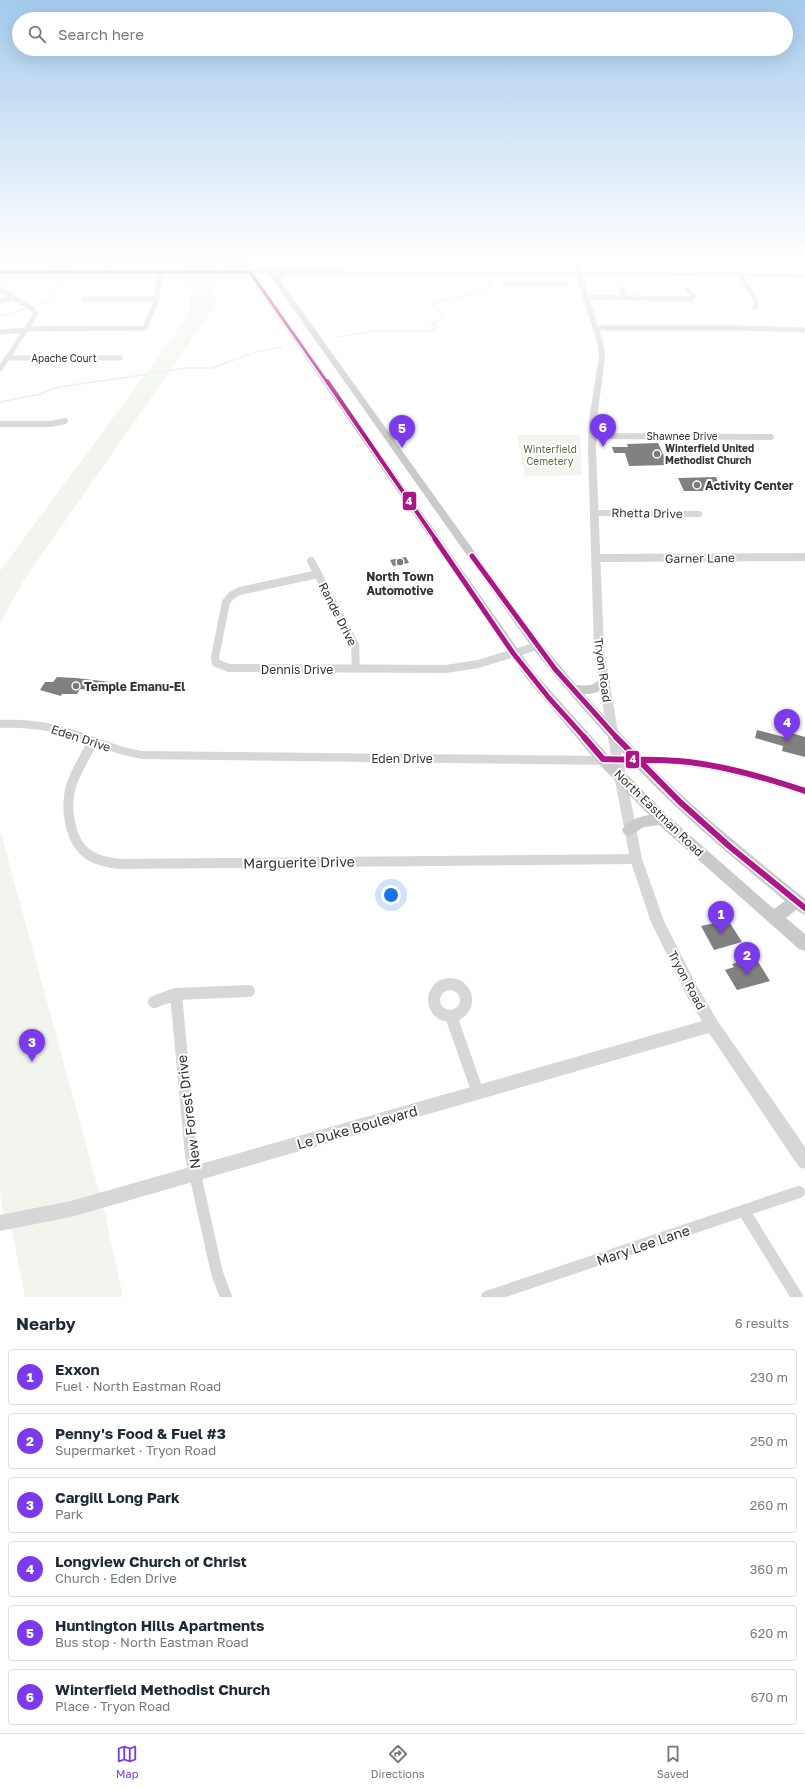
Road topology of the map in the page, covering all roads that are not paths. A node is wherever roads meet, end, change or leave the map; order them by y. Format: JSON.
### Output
{"nodes":[{"id":1,"x":34,"y":317,"type":"edge"},
{"id":2,"x":150,"y":317,"type":"edge"},
{"id":3,"x":291,"y":317,"type":"edge"},
{"id":4,"x":292,"y":317,"type":"edge"},
{"id":5,"x":591,"y":317,"type":"edge"},
{"id":6,"x":595,"y":328,"type":"junction"},
{"id":7,"x":26,"y":329,"type":"junction"},
{"id":8,"x":805,"y":330,"type":"edge"},
{"id":9,"x":0,"y":332,"type":"edge"},
{"id":10,"x":7,"y":358,"type":"junction"},
{"id":11,"x":120,"y":358,"type":"dead end"},
{"id":12,"x":0,"y":369,"type":"edge"},
{"id":13,"x":372,"y":417,"type":"junction"},
{"id":14,"x":354,"y":420,"type":"junction"},
{"id":15,"x":65,"y":421,"type":"dead end"},
{"id":16,"x":0,"y":424,"type":"edge"},
{"id":17,"x":592,"y":436,"type":"junction"},
{"id":18,"x":771,"y":437,"type":"dead end"},
{"id":19,"x":594,"y":513,"type":"junction"},
{"id":20,"x":699,"y":514,"type":"dead end"},
{"id":21,"x":805,"y":557,"type":"edge"},
{"id":22,"x":595,"y":558,"type":"junction"},
{"id":23,"x":312,"y":561,"type":"dead end"},
{"id":24,"x":482,"y":571,"type":"junction"},
{"id":25,"x":318,"y":574,"type":"junction"},
{"id":26,"x":460,"y":576,"type":"junction"},
{"id":27,"x":537,"y":646,"type":"junction"},
{"id":28,"x":513,"y":653,"type":"junction"},
{"id":29,"x":356,"y":669,"type":"junction"},
{"id":30,"x":604,"y":682,"type":"junction"},
{"id":31,"x":572,"y":689,"type":"junction"},
{"id":32,"x":0,"y":724,"type":"edge"},
{"id":33,"x":613,"y":734,"type":"junction"},
{"id":34,"x":93,"y":742,"type":"junction"},
{"id":35,"x":610,"y":759,"type":"junction"},
{"id":36,"x":638,"y":760,"type":"junction"},
{"id":37,"x":620,"y":776,"type":"junction"},
{"id":38,"x":805,"y":791,"type":"edge"},
{"id":39,"x":662,"y":819,"type":"junction"},
{"id":40,"x":629,"y":830,"type":"junction"},
{"id":41,"x":636,"y":859,"type":"junction"},
{"id":42,"x":800,"y":904,"type":"edge"},
{"id":43,"x":774,"y":918,"type":"junction"},
{"id":44,"x":805,"y":944,"type":"edge"},
{"id":45,"x":249,"y":991,"type":"dead end"},
{"id":46,"x":176,"y":994,"type":"junction"},
{"id":47,"x":154,"y":1002,"type":"dead end"},
{"id":48,"x":451,"y":1016,"type":"dead end"},
{"id":49,"x":712,"y":1025,"type":"junction"},
{"id":50,"x":478,"y":1093,"type":"junction"},
{"id":51,"x":805,"y":1160,"type":"edge"},
{"id":52,"x":195,"y":1173,"type":"junction"},
{"id":53,"x":799,"y":1192,"type":"dead end"},
{"id":54,"x":744,"y":1211,"type":"junction"},
{"id":55,"x":0,"y":1223,"type":"edge"},
{"id":56,"x":226,"y":1297,"type":"edge"},
{"id":57,"x":487,"y":1297,"type":"edge"},
{"id":58,"x":797,"y":1297,"type":"edge"}],
"edges":[{"from":1,"to":7,"type":"street"},
{"from":2,"to":7,"type":"street"},
{"from":3,"to":14,"type":"main road","name":"North Eastman Road"},
{"from":4,"to":13,"type":"main road","name":"North Eastman Road"},
{"from":5,"to":6,"type":"street","name":"Tryon Road"},
{"from":6,"to":8,"type":"street"},
{"from":6,"to":17,"type":"street","name":"Tryon Road"},
{"from":7,"to":9,"type":"street"},
{"from":7,"to":10,"type":"street"},
{"from":10,"to":11,"type":"street","name":"Apache Court"},
{"from":10,"to":12,"type":"street"},
{"from":13,"to":14,"type":"main road"},
{"from":13,"to":24,"type":"main road","name":"North Eastman Road"},
{"from":14,"to":26,"type":"main road","name":"North Eastman Road"},
{"from":15,"to":16,"type":"street"},
{"from":17,"to":18,"type":"street","name":"Shawnee Drive"},
{"from":17,"to":19,"type":"street","name":"Tryon Road"},
{"from":19,"to":20,"type":"street","name":"Rhetta Drive"},
{"from":19,"to":22,"type":"street","name":"Tryon Road"},
{"from":21,"to":22,"type":"street","name":"Garner Lane"},
{"from":22,"to":30,"type":"street","name":"Tryon Road"},
{"from":23,"to":25,"type":"street","name":"Rande Drive"},
{"from":24,"to":26,"type":"main road"},
{"from":24,"to":27,"type":"main road","name":"North Eastman Road"},
{"from":25,"to":29,"type":"street","name":"Rande Drive"},
{"from":25,"to":29,"type":"street","name":"Dennis Drive"},
{"from":26,"to":28,"type":"main road","name":"North Eastman Road"},
{"from":27,"to":28,"type":"street","name":"Dennis Drive"},
{"from":27,"to":31,"type":"main road","name":"North Eastman Road"},
{"from":28,"to":29,"type":"street","name":"Dennis Drive"},
{"from":28,"to":35,"type":"main road","name":"North Eastman Road"},
{"from":30,"to":31,"type":"main road"},
{"from":30,"to":33,"type":"street","name":"Tryon Road"},
{"from":31,"to":33,"type":"main road","name":"North Eastman Road"},
{"from":32,"to":34,"type":"street","name":"Eden Drive"},
{"from":33,"to":35,"type":"street","name":"Tryon Road"},
{"from":33,"to":36,"type":"main road","name":"North Eastman Road"},
{"from":34,"to":35,"type":"street","name":"Eden Drive"},
{"from":34,"to":41,"type":"street","name":"Marguerite Drive"},
{"from":35,"to":36,"type":"street","name":"Eden Drive"},
{"from":35,"to":37,"type":"main road","name":"North Eastman Road"},
{"from":36,"to":38,"type":"street","name":"Eden Drive"},
{"from":36,"to":42,"type":"main road","name":"North Eastman Road"},
{"from":37,"to":39,"type":"main road","name":"North Eastman Road"},
{"from":37,"to":40,"type":"street","name":"Tryon Road"},
{"from":39,"to":40,"type":"main road"},
{"from":39,"to":43,"type":"main road","name":"North Eastman Road"},
{"from":40,"to":41,"type":"street","name":"Tryon Road"},
{"from":41,"to":49,"type":"street","name":"Tryon Road"},
{"from":42,"to":43,"type":"main road"},
{"from":43,"to":44,"type":"main road","name":"North Eastman Road"},
{"from":45,"to":46,"type":"street"},
{"from":46,"to":47,"type":"street"},
{"from":46,"to":52,"type":"street","name":"New Forest Drive"},
{"from":48,"to":50,"type":"street"},
{"from":49,"to":50,"type":"street","name":"Le Duke Boulevard"},
{"from":49,"to":51,"type":"street","name":"Tryon Road"},
{"from":50,"to":52,"type":"street","name":"Le Duke Boulevard"},
{"from":52,"to":55,"type":"street","name":"Le Duke Boulevard"},
{"from":52,"to":56,"type":"street","name":"New Forest Drive"},
{"from":53,"to":54,"type":"street","name":"Mary Lee Lane"},
{"from":54,"to":57,"type":"street","name":"Mary Lee Lane"},
{"from":54,"to":58,"type":"street"}]}
